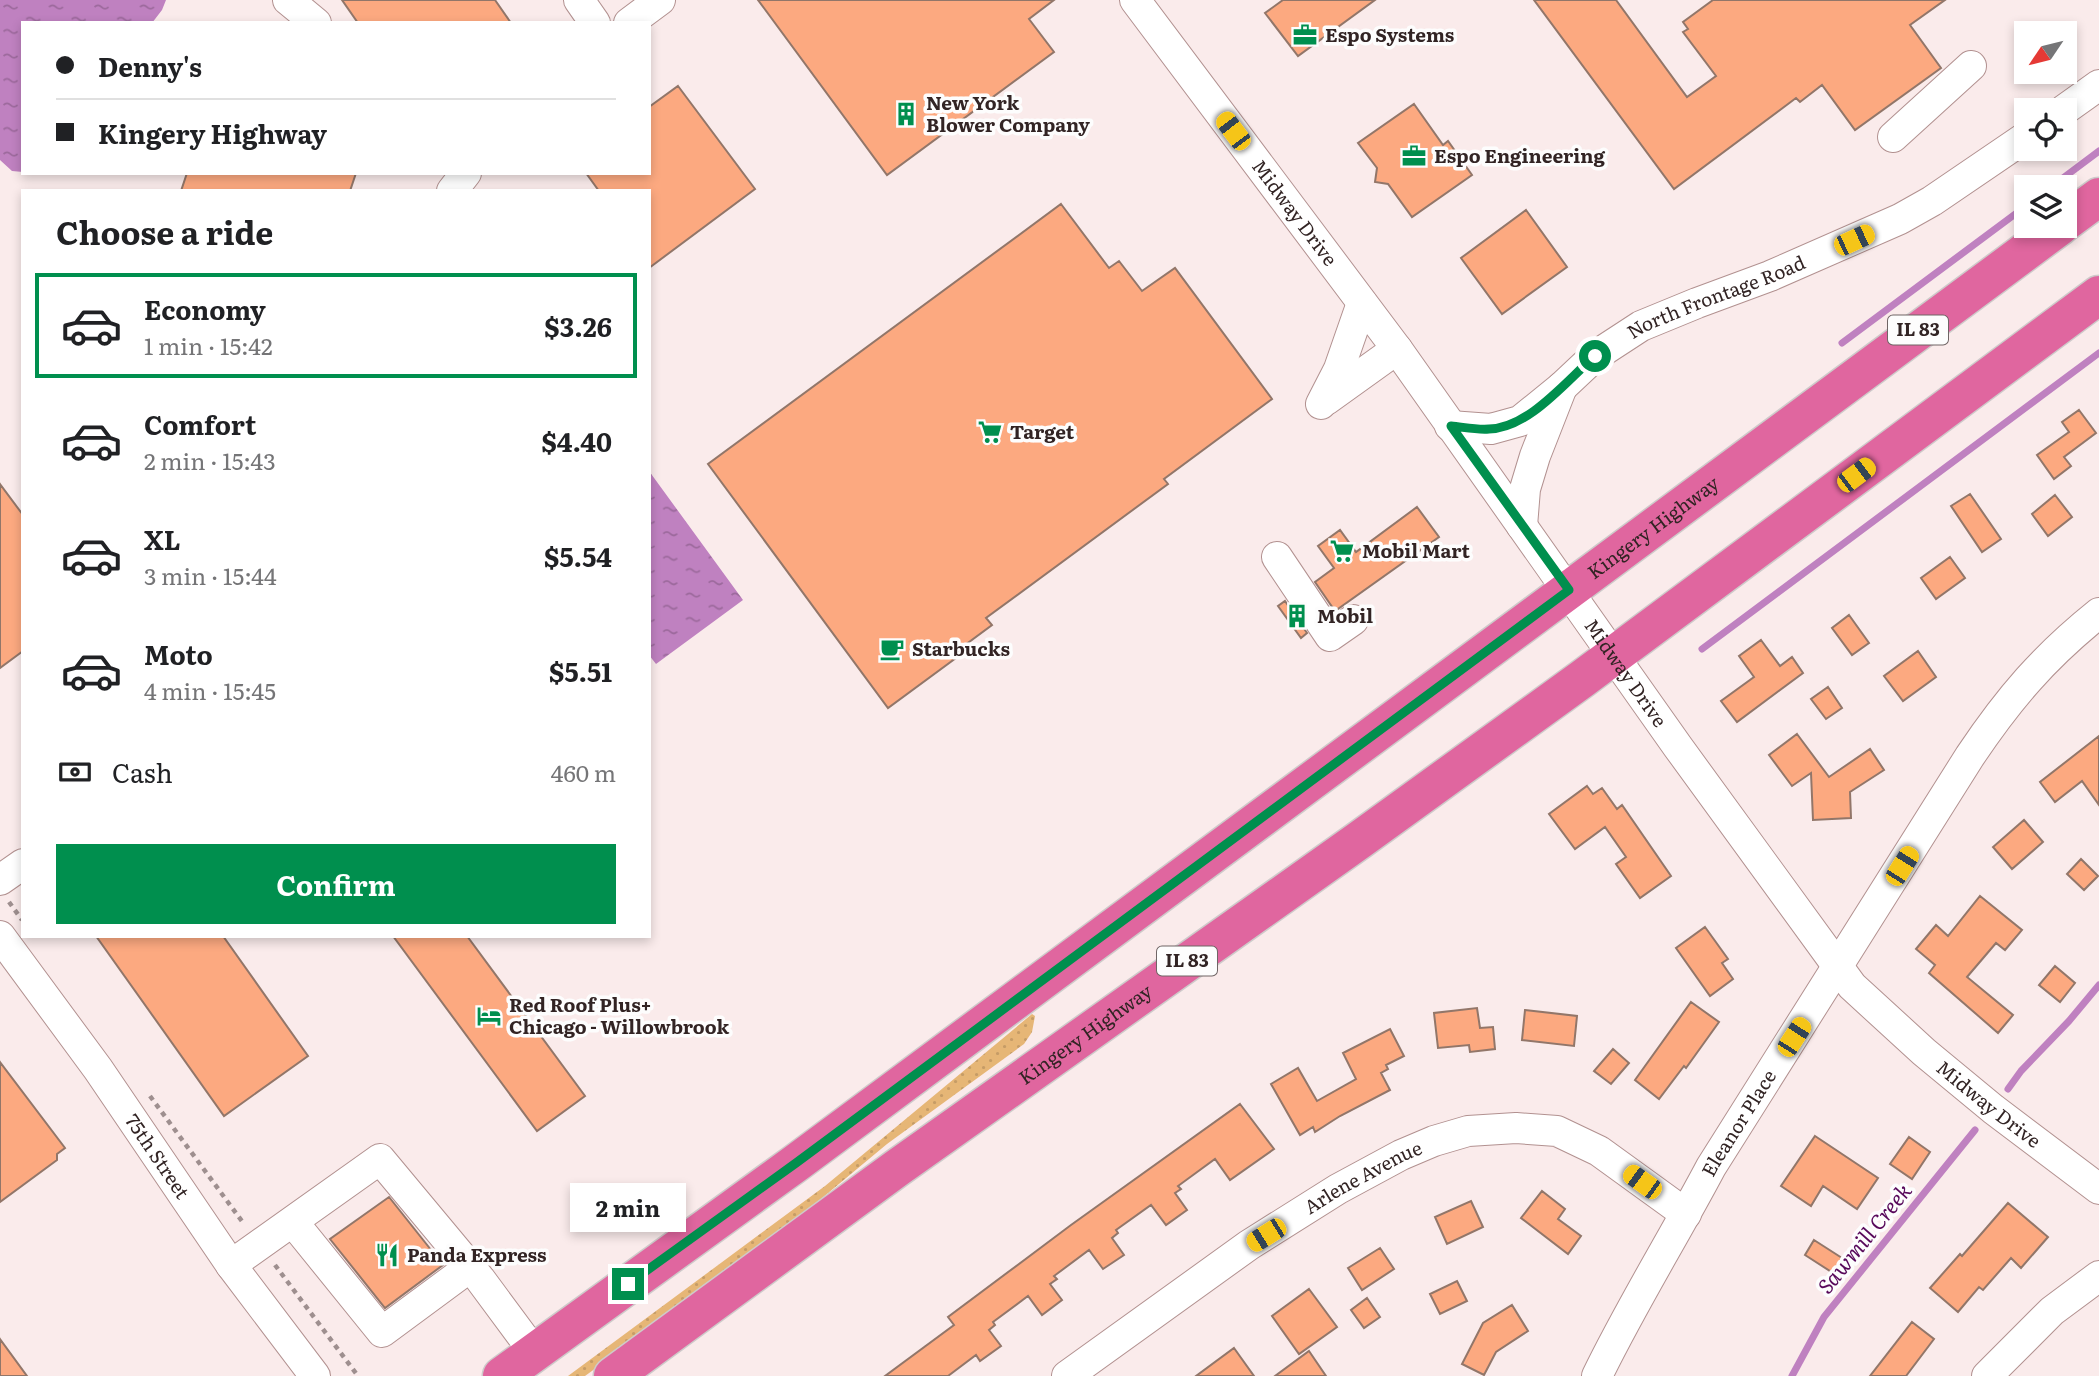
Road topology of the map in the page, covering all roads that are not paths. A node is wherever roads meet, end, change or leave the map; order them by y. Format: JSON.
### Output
{"nodes":[{"id":1,"x":288,"y":0,"type":"edge"},
{"id":2,"x":579,"y":0,"type":"edge"},
{"id":3,"x":660,"y":0,"type":"edge"},
{"id":4,"x":1135,"y":0,"type":"edge"},
{"id":5,"x":314,"y":21,"type":"edge"},
{"id":6,"x":594,"y":21,"type":"edge"},
{"id":7,"x":632,"y":21,"type":"edge"},
{"id":8,"x":1971,"y":66,"type":"dead end"},
{"id":9,"x":2099,"y":85,"type":"edge"},
{"id":10,"x":2077,"y":101,"type":"edge"},
{"id":11,"x":1894,"y":137,"type":"dead end"},
{"id":12,"x":2014,"y":145,"type":"edge"},
{"id":13,"x":464,"y":175,"type":"edge"},
{"id":14,"x":454,"y":189,"type":"edge"},
{"id":15,"x":2099,"y":197,"type":"edge"},
{"id":16,"x":2077,"y":213,"type":"edge"},
{"id":17,"x":2044,"y":238,"type":"edge"},
{"id":18,"x":2099,"y":295,"type":"edge"},
{"id":19,"x":1362,"y":303,"type":"junction"},
{"id":20,"x":1397,"y":349,"type":"junction"},
{"id":21,"x":1562,"y":387,"type":"junction"},
{"id":22,"x":1451,"y":426,"type":"junction"},
{"id":23,"x":1522,"y":526,"type":"junction"},
{"id":24,"x":1277,"y":557,"type":"dead end"},
{"id":25,"x":1569,"y":590,"type":"junction"},
{"id":26,"x":2099,"y":613,"type":"edge"},
{"id":27,"x":1353,"y":620,"type":"dead end"},
{"id":28,"x":1613,"y":654,"type":"junction"},
{"id":29,"x":21,"y":865,"type":"edge"},
{"id":30,"x":0,"y":880,"type":"edge"},
{"id":31,"x":0,"y":936,"type":"edge"},
{"id":32,"x":1838,"y":967,"type":"junction"},
{"id":33,"x":2099,"y":1189,"type":"edge"},
{"id":34,"x":1686,"y":1214,"type":"junction"},
{"id":35,"x":293,"y":1222,"type":"junction"},
{"id":36,"x":231,"y":1265,"type":"junction"},
{"id":37,"x":470,"y":1267,"type":"junction"},
{"id":38,"x":2099,"y":1276,"type":"edge"},
{"id":39,"x":534,"y":1352,"type":"junction"},
{"id":40,"x":315,"y":1376,"type":"edge"},
{"id":41,"x":502,"y":1376,"type":"edge"},
{"id":42,"x":613,"y":1376,"type":"edge"},
{"id":43,"x":1067,"y":1376,"type":"edge"},
{"id":44,"x":1597,"y":1376,"type":"edge"},
{"id":45,"x":1987,"y":1376,"type":"edge"}],
"edges":[{"from":1,"to":5,"type":"street"},
{"from":2,"to":6,"type":"street"},
{"from":3,"to":7,"type":"street"},
{"from":4,"to":19,"type":"street","name":"Midway Drive"},
{"from":8,"to":11,"type":"street"},
{"from":9,"to":10,"type":"street"},
{"from":12,"to":21,"type":"street","name":"North Frontage Road"},
{"from":13,"to":14,"type":"street"},
{"from":15,"to":16,"type":"highway"},
{"from":17,"to":25,"type":"highway","name":"Kingery Highway","number":"IL 83"},
{"from":18,"to":28,"type":"highway","name":"Kingery Highway","number":"IL 83"},
{"from":19,"to":20,"type":"street","name":"Midway Drive"},
{"from":19,"to":20,"type":"street"},
{"from":20,"to":22,"type":"street","name":"Midway Drive"},
{"from":21,"to":22,"type":"street","name":"North Frontage Road"},
{"from":21,"to":23,"type":"street"},
{"from":22,"to":23,"type":"street","name":"Midway Drive"},
{"from":23,"to":25,"type":"street","name":"Midway Drive"},
{"from":24,"to":27,"type":"street"},
{"from":25,"to":28,"type":"street","name":"Midway Drive"},
{"from":25,"to":39,"type":"highway","name":"Kingery Highway","number":"IL 83"},
{"from":26,"to":32,"type":"street","name":"Eleanor Place"},
{"from":28,"to":32,"type":"street","name":"Midway Drive"},
{"from":28,"to":42,"type":"highway","name":"Kingery Highway","number":"IL 83"},
{"from":29,"to":30,"type":"street"},
{"from":31,"to":36,"type":"street","name":"75th Street"},
{"from":32,"to":33,"type":"street","name":"Midway Drive"},
{"from":32,"to":34,"type":"street","name":"Eleanor Place"},
{"from":34,"to":43,"type":"street","name":"Arlene Avenue"},
{"from":34,"to":44,"type":"street","name":"Eleanor Place"},
{"from":35,"to":36,"type":"street"},
{"from":35,"to":37,"type":"street"},
{"from":35,"to":37,"type":"street"},
{"from":36,"to":40,"type":"street","name":"75th Street"},
{"from":37,"to":39,"type":"street"},
{"from":38,"to":45,"type":"street"},
{"from":39,"to":41,"type":"highway","name":"Kingery Highway","number":"IL 83"}]}
